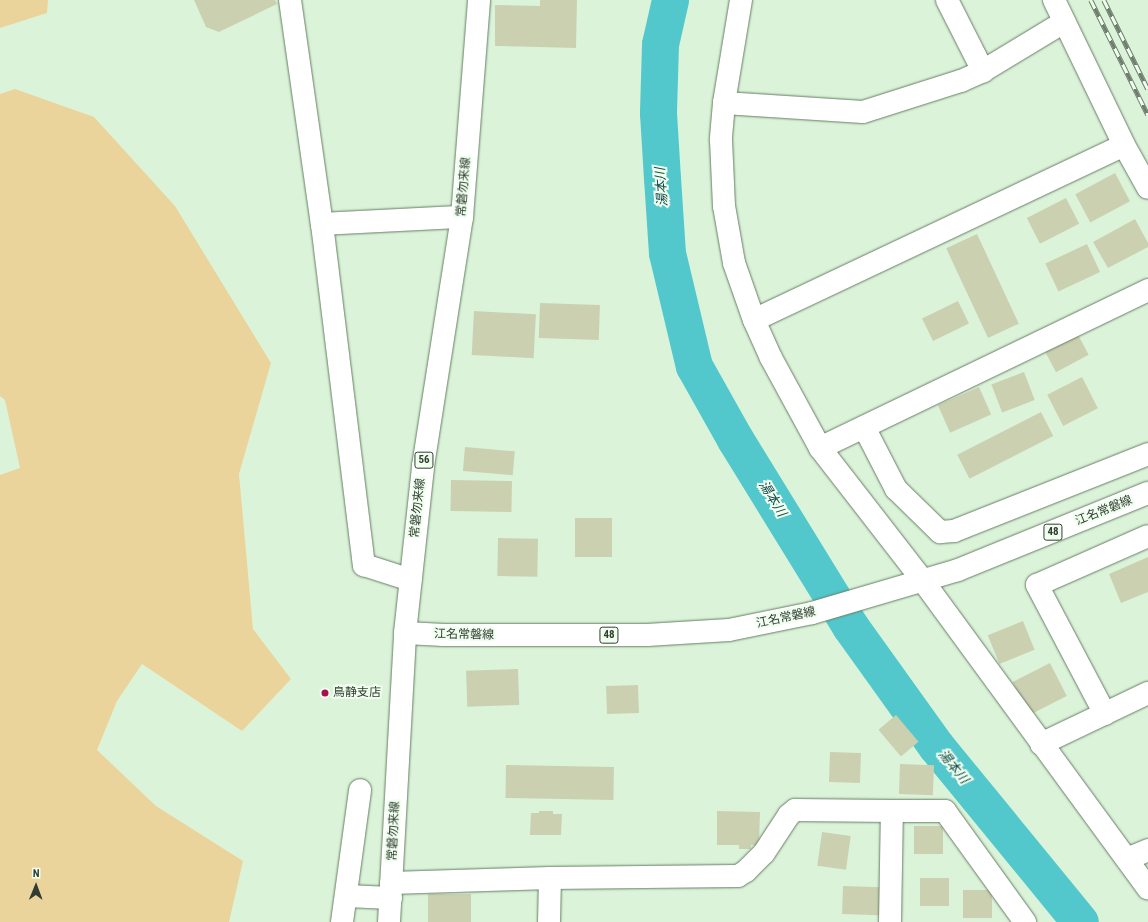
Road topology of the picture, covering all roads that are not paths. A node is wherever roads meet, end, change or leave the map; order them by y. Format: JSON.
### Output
{"nodes":[{"id":1,"x":290,"y":0,"type":"edge"},
{"id":2,"x":479,"y":0,"type":"edge"},
{"id":3,"x":741,"y":0,"type":"edge"},
{"id":4,"x":947,"y":0,"type":"edge"},
{"id":5,"x":1054,"y":0,"type":"edge"},
{"id":6,"x":1064,"y":22,"type":"junction"},
{"id":7,"x":983,"y":71,"type":"junction"},
{"id":8,"x":724,"y":103,"type":"junction"},
{"id":9,"x":1124,"y":145,"type":"junction"},
{"id":10,"x":1148,"y":188,"type":"edge"},
{"id":11,"x":462,"y":217,"type":"junction"},
{"id":12,"x":322,"y":224,"type":"junction"},
{"id":13,"x":1148,"y":290,"type":"edge"},
{"id":14,"x":754,"y":320,"type":"junction"},
{"id":15,"x":864,"y":427,"type":"junction"},
{"id":16,"x":820,"y":448,"type":"junction"},
{"id":17,"x":1148,"y":454,"type":"edge"},
{"id":18,"x":1148,"y":493,"type":"edge"},
{"id":19,"x":1148,"y":536,"type":"edge"},
{"id":20,"x":411,"y":580,"type":"junction"},
{"id":21,"x":923,"y":580,"type":"junction"},
{"id":22,"x":405,"y":633,"type":"junction"},
{"id":23,"x":1148,"y":693,"type":"edge"},
{"id":24,"x":1105,"y":714,"type":"junction"},
{"id":25,"x":1041,"y":744,"type":"junction"},
{"id":26,"x":360,"y":790,"type":"dead end"},
{"id":27,"x":892,"y":811,"type":"junction"},
{"id":28,"x":1148,"y":850,"type":"edge"},
{"id":29,"x":1127,"y":859,"type":"junction"},
{"id":30,"x":550,"y":878,"type":"junction"},
{"id":31,"x":1148,"y":888,"type":"edge"},
{"id":32,"x":391,"y":890,"type":"junction"},
{"id":33,"x":346,"y":896,"type":"junction"},
{"id":34,"x":342,"y":922,"type":"edge"},
{"id":35,"x":389,"y":922,"type":"edge"},
{"id":36,"x":549,"y":922,"type":"edge"},
{"id":37,"x":890,"y":922,"type":"edge"},
{"id":38,"x":1025,"y":922,"type":"edge"}],
"edges":[{"from":1,"to":12,"type":"street"},
{"from":2,"to":11,"type":"street","name":"常磐勿来線","number":"56"},
{"from":3,"to":8,"type":"street"},
{"from":4,"to":7,"type":"street"},
{"from":5,"to":6,"type":"street"},
{"from":6,"to":7,"type":"street"},
{"from":6,"to":9,"type":"street"},
{"from":7,"to":8,"type":"street"},
{"from":8,"to":14,"type":"street"},
{"from":9,"to":10,"type":"street"},
{"from":9,"to":14,"type":"street"},
{"from":11,"to":12,"type":"street"},
{"from":11,"to":20,"type":"street","name":"常磐勿来線","number":"56"},
{"from":12,"to":20,"type":"street"},
{"from":13,"to":15,"type":"street"},
{"from":14,"to":16,"type":"street"},
{"from":15,"to":16,"type":"street"},
{"from":15,"to":17,"type":"street"},
{"from":16,"to":21,"type":"street"},
{"from":18,"to":21,"type":"street","name":"江名常磐線","number":"48"},
{"from":19,"to":24,"type":"street"},
{"from":20,"to":22,"type":"street","name":"常磐勿来線","number":"56"},
{"from":21,"to":22,"type":"street","name":"江名常磐線","number":"48"},
{"from":21,"to":25,"type":"street"},
{"from":22,"to":32,"type":"street","name":"常磐勿来線","number":"56"},
{"from":23,"to":24,"type":"street"},
{"from":24,"to":25,"type":"street"},
{"from":25,"to":29,"type":"street"},
{"from":26,"to":33,"type":"street"},
{"from":27,"to":30,"type":"street"},
{"from":27,"to":37,"type":"street"},
{"from":27,"to":38,"type":"street"},
{"from":28,"to":29,"type":"street"},
{"from":29,"to":31,"type":"street"},
{"from":30,"to":32,"type":"street"},
{"from":30,"to":36,"type":"street"},
{"from":32,"to":33,"type":"street"},
{"from":32,"to":35,"type":"street","name":"常磐勿来線","number":"56"},
{"from":33,"to":34,"type":"street"}]}
